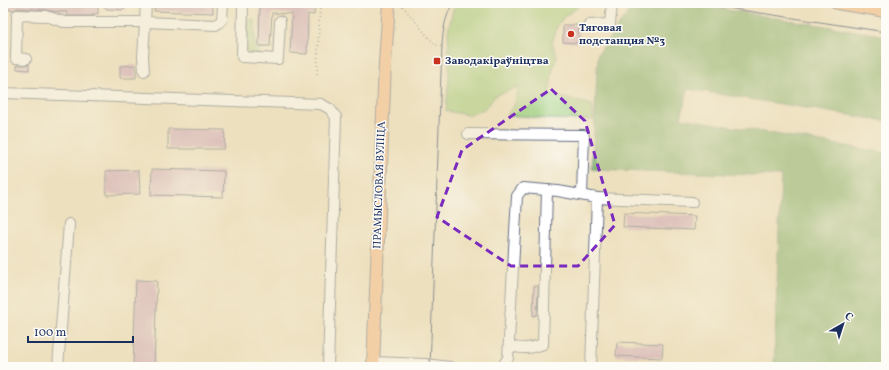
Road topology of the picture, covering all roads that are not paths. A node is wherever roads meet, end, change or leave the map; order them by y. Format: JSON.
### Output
{"nodes":[{"id":1,"x":146,"y":3,"type":"edge"},
{"id":2,"x":222,"y":3,"type":"edge"},
{"id":3,"x":243,"y":3,"type":"edge"},
{"id":4,"x":389,"y":3,"type":"edge"},
{"id":5,"x":612,"y":3,"type":"edge"},
{"id":6,"x":837,"y":3,"type":"edge"},
{"id":7,"x":886,"y":11,"type":"edge"},
{"id":8,"x":145,"y":22,"type":"junction"},
{"id":9,"x":280,"y":22,"type":"dead end"},
{"id":10,"x":589,"y":26,"type":"dead end"},
{"id":11,"x":26,"y":59,"type":"dead end"},
{"id":12,"x":144,"y":71,"type":"dead end"},
{"id":13,"x":3,"y":93,"type":"edge"},
{"id":14,"x":468,"y":134,"type":"dead end"},
{"id":15,"x":547,"y":190,"type":"junction"},
{"id":16,"x":582,"y":195,"type":"junction"},
{"id":17,"x":597,"y":198,"type":"junction"},
{"id":18,"x":692,"y":202,"type":"dead end"},
{"id":19,"x":69,"y":224,"type":"dead end"},
{"id":20,"x":509,"y":346,"type":"junction"},
{"id":21,"x":373,"y":365,"type":"edge"},
{"id":22,"x":58,"y":367,"type":"edge"},
{"id":23,"x":328,"y":367,"type":"edge"},
{"id":24,"x":450,"y":367,"type":"edge"},
{"id":25,"x":502,"y":367,"type":"edge"},
{"id":26,"x":591,"y":367,"type":"edge"}],
"edges":[{"from":1,"to":8,"type":"street"},
{"from":2,"to":8,"type":"street"},
{"from":3,"to":9,"type":"street"},
{"from":4,"to":21,"type":"main road","name":"ПРАМЫСЛОВАЯ ВУЛІЦА"},
{"from":5,"to":10,"type":"street"},
{"from":6,"to":7,"type":"main road"},
{"from":8,"to":11,"type":"street"},
{"from":8,"to":12,"type":"street"},
{"from":13,"to":23,"type":"street"},
{"from":14,"to":16,"type":"street"},
{"from":15,"to":16,"type":"street"},
{"from":15,"to":20,"type":"street"},
{"from":15,"to":20,"type":"street"},
{"from":16,"to":17,"type":"street"},
{"from":17,"to":18,"type":"street"},
{"from":17,"to":26,"type":"street"},
{"from":19,"to":22,"type":"street"},
{"from":20,"to":25,"type":"street"},
{"from":21,"to":24,"type":"street"}]}
